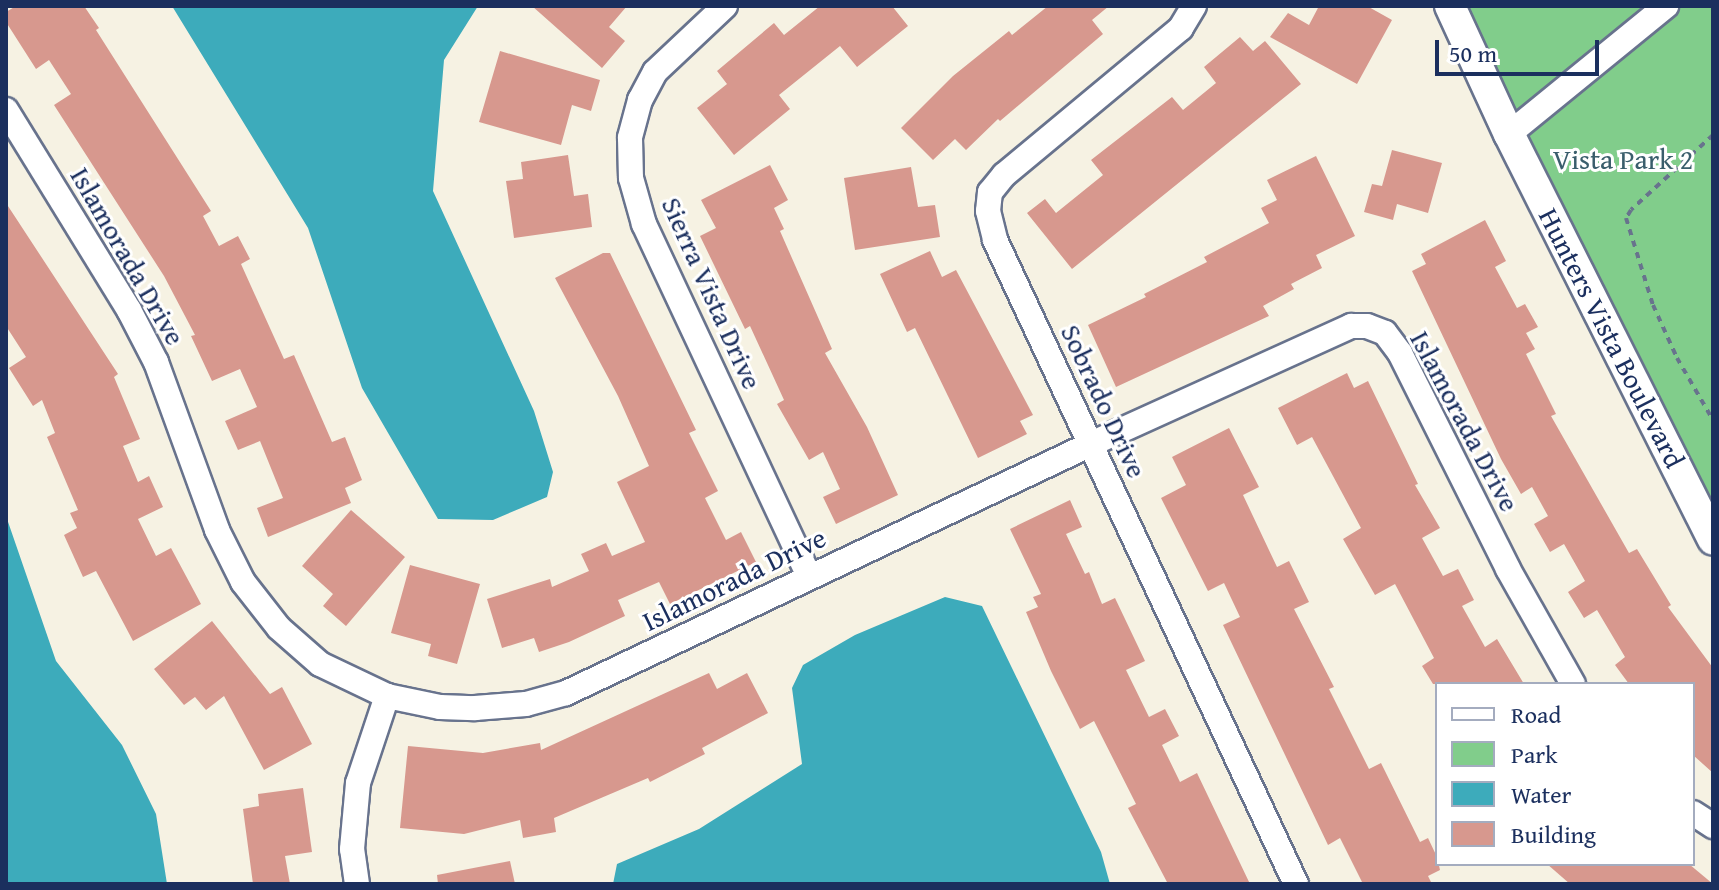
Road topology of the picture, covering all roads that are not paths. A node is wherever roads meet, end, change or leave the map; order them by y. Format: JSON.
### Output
{"nodes":[{"id":1,"x":725,"y":6,"type":"edge"},
{"id":2,"x":1194,"y":6,"type":"edge"},
{"id":3,"x":1450,"y":6,"type":"edge"},
{"id":4,"x":1666,"y":6,"type":"edge"},
{"id":5,"x":6,"y":110,"type":"edge"},
{"id":6,"x":1509,"y":134,"type":"junction"},
{"id":7,"x":1091,"y":444,"type":"junction"},
{"id":8,"x":1713,"y":540,"type":"edge"},
{"id":9,"x":809,"y":576,"type":"junction"},
{"id":10,"x":1572,"y":682,"type":"edge"},
{"id":11,"x":387,"y":696,"type":"junction"},
{"id":12,"x":1695,"y":814,"type":"edge"},
{"id":13,"x":1713,"y":826,"type":"edge"},
{"id":14,"x":357,"y":884,"type":"edge"},
{"id":15,"x":1296,"y":884,"type":"edge"}],
"edges":[{"from":1,"to":9,"type":"street","name":"Sierra Vista Drive"},
{"from":2,"to":7,"type":"street","name":"Sobrado Drive"},
{"from":3,"to":6,"type":"street","name":"Hunters Vista Boulevard"},
{"from":4,"to":6,"type":"street"},
{"from":5,"to":11,"type":"street","name":"Islamorada Drive"},
{"from":6,"to":8,"type":"street","name":"Hunters Vista Boulevard"},
{"from":7,"to":9,"type":"street","name":"Islamorada Drive"},
{"from":7,"to":10,"type":"street","name":"Islamorada Drive"},
{"from":7,"to":15,"type":"street","name":"Sobrado Drive"},
{"from":9,"to":11,"type":"street","name":"Islamorada Drive"},
{"from":11,"to":14,"type":"street"},
{"from":12,"to":13,"type":"street"}]}
